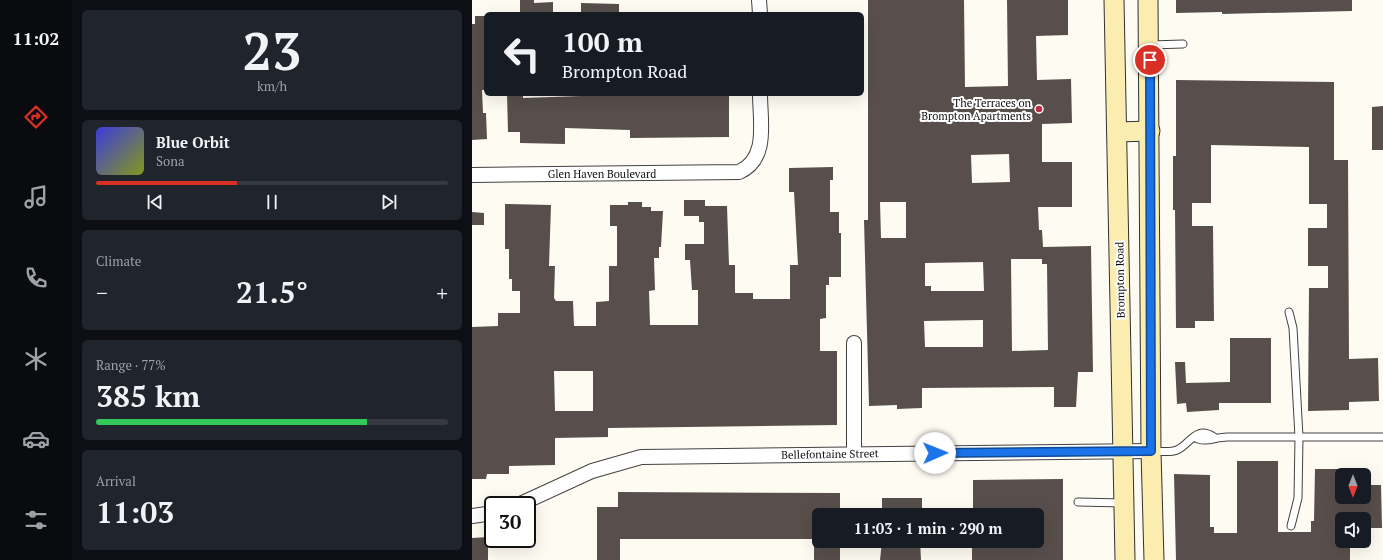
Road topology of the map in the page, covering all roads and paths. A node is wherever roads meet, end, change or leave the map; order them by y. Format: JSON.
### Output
{"nodes":[{"id":1,"x":760,"y":0,"type":"edge"},
{"id":2,"x":1114,"y":0,"type":"edge"},
{"id":3,"x":1148,"y":0,"type":"edge"},
{"id":4,"x":760,"y":12,"type":"edge"},
{"id":5,"x":1183,"y":44,"type":"dead end"},
{"id":6,"x":1150,"y":45,"type":"junction"},
{"id":7,"x":760,"y":96,"type":"edge"},
{"id":8,"x":1150,"y":131,"type":"junction"},
{"id":9,"x":1117,"y":132,"type":"junction"},
{"id":10,"x":472,"y":175,"type":"edge"},
{"id":11,"x":1289,"y":312,"type":"dead end"},
{"id":12,"x":854,"y":343,"type":"dead end"},
{"id":13,"x":1383,"y":437,"type":"edge"},
{"id":14,"x":1299,"y":438,"type":"junction"},
{"id":15,"x":1124,"y":451,"type":"junction"},
{"id":16,"x":1151,"y":451,"type":"junction"},
{"id":17,"x":854,"y":454,"type":"junction"},
{"id":18,"x":536,"y":496,"type":"edge"},
{"id":19,"x":1078,"y":502,"type":"dead end"},
{"id":20,"x":1124,"y":503,"type":"junction"},
{"id":21,"x":484,"y":514,"type":"edge"},
{"id":22,"x":472,"y":516,"type":"edge"},
{"id":23,"x":1291,"y":526,"type":"dead end"},
{"id":24,"x":1125,"y":560,"type":"edge"},
{"id":25,"x":1154,"y":560,"type":"edge"}],
"edges":[{"from":1,"to":4,"type":"street"},
{"from":2,"to":9,"type":"street","name":"Brompton Road"},
{"from":3,"to":6,"type":"street"},
{"from":5,"to":6,"type":"lane"},
{"from":6,"to":8,"type":"street"},
{"from":7,"to":10,"type":"street","name":"Glen Haven Boulevard"},
{"from":8,"to":9,"type":"street"},
{"from":8,"to":16,"type":"street"},
{"from":9,"to":15,"type":"street","name":"Brompton Road"},
{"from":11,"to":14,"type":"lane"},
{"from":12,"to":17,"type":"street"},
{"from":13,"to":14,"type":"lane"},
{"from":14,"to":16,"type":"lane"},
{"from":14,"to":23,"type":"lane"},
{"from":15,"to":16,"type":"street","name":"Bellefontaine Street"},
{"from":15,"to":17,"type":"street","name":"Bellefontaine Street"},
{"from":15,"to":20,"type":"street","name":"Brompton Road"},
{"from":16,"to":25,"type":"street"},
{"from":17,"to":18,"type":"street","name":"Bellefontaine Street"},
{"from":19,"to":20,"type":"lane"},
{"from":20,"to":24,"type":"street","name":"Brompton Road"},
{"from":21,"to":22,"type":"street"}]}
